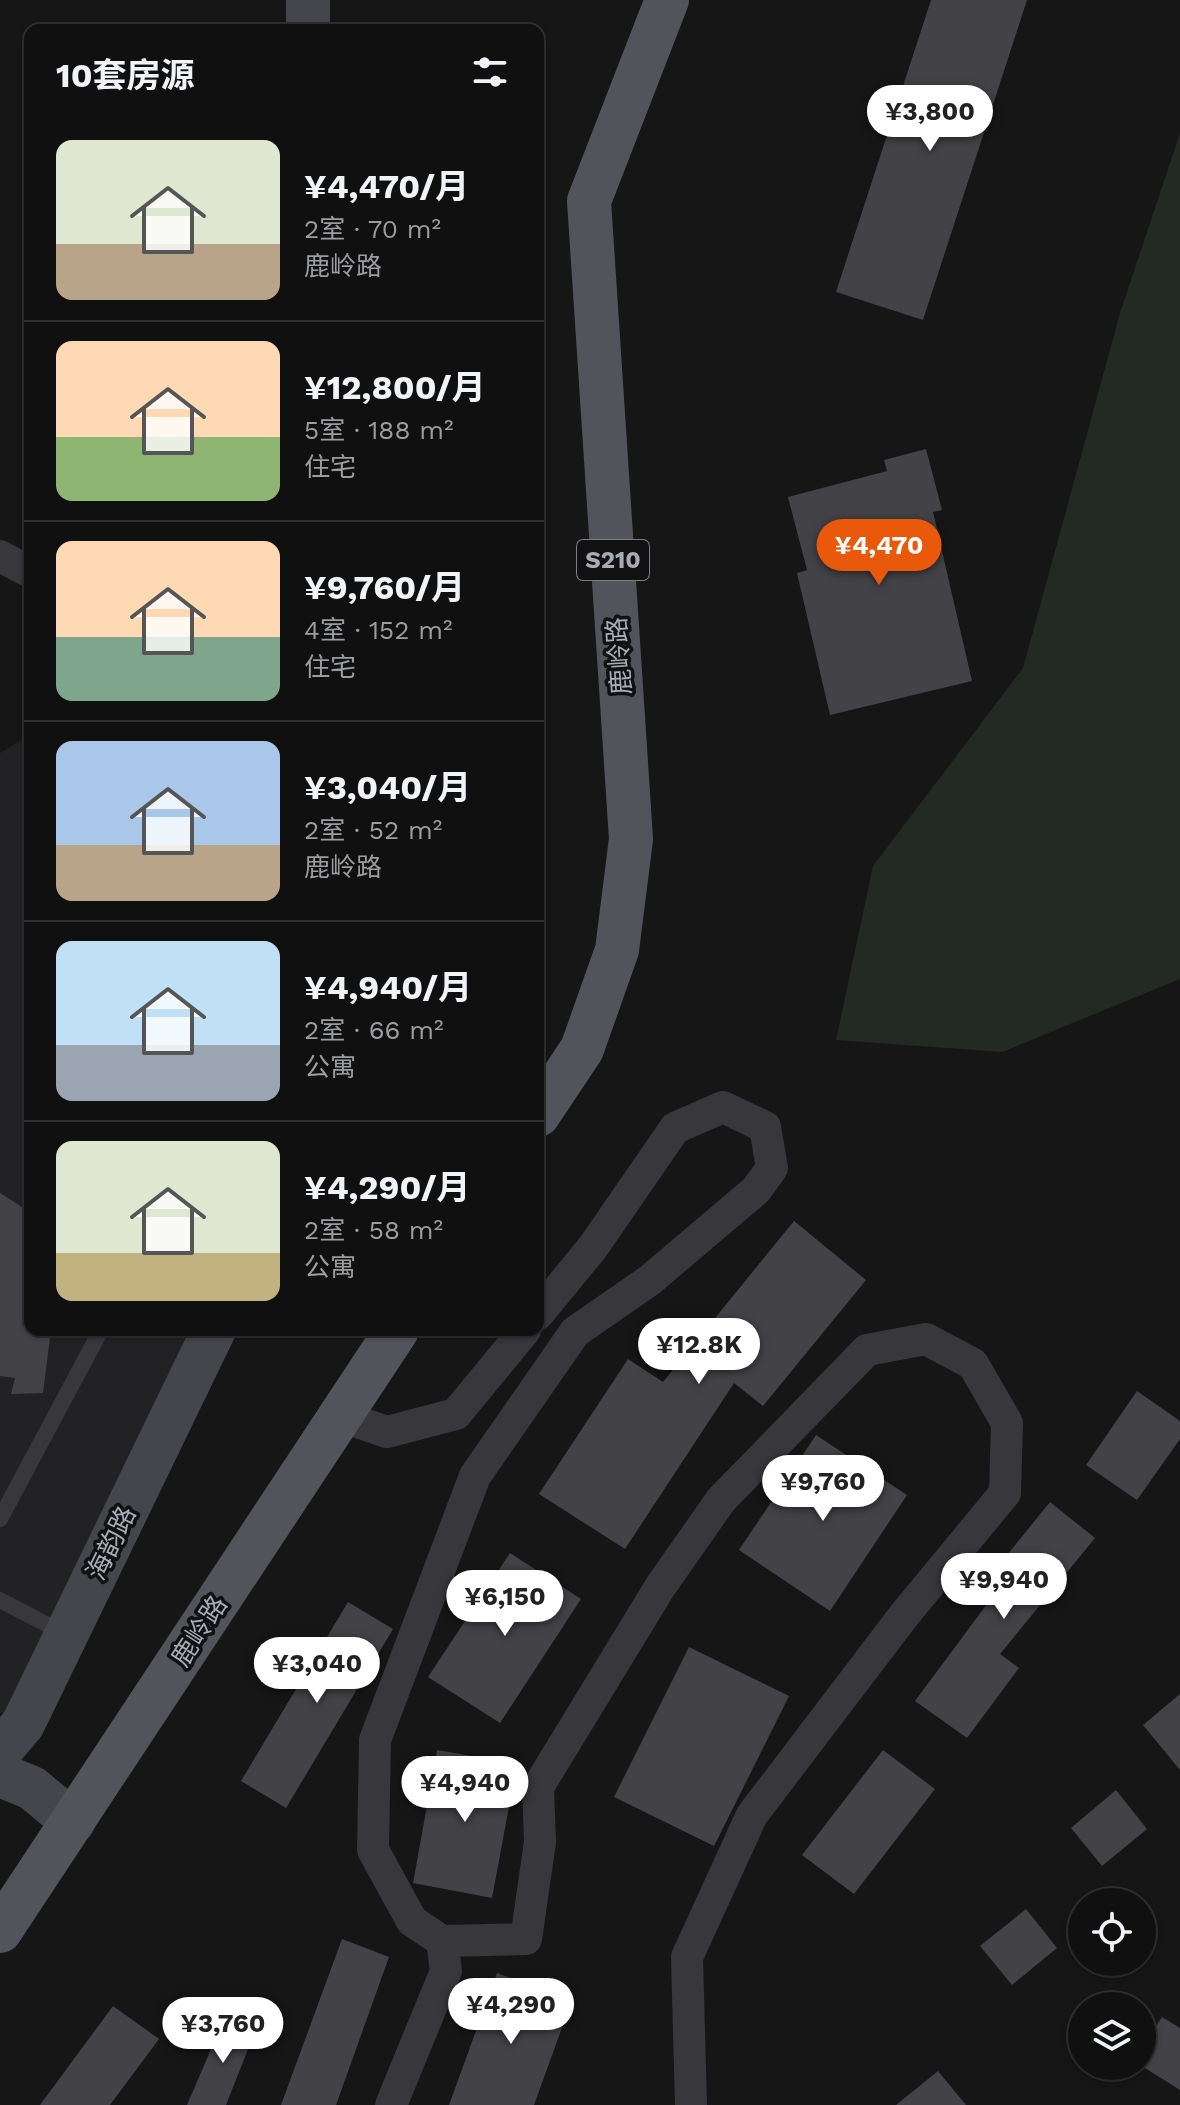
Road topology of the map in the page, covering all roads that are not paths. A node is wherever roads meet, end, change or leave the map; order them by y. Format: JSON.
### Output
{"nodes":[{"id":1,"x":308,"y":0,"type":"edge"},
{"id":2,"x":667,"y":0,"type":"edge"},
{"id":3,"x":308,"y":24,"type":"edge"},
{"id":4,"x":0,"y":556,"type":"edge"},
{"id":5,"x":24,"y":569,"type":"edge"},
{"id":6,"x":544,"y":1106,"type":"edge"},
{"id":7,"x":544,"y":1307,"type":"edge"},
{"id":8,"x":98,"y":1336,"type":"edge"},
{"id":9,"x":211,"y":1336,"type":"edge"},
{"id":10,"x":393,"y":1336,"type":"edge"},
{"id":11,"x":520,"y":1336,"type":"edge"},
{"id":12,"x":340,"y":1416,"type":"junction"},
{"id":13,"x":0,"y":1519,"type":"edge"},
{"id":14,"x":0,"y":1600,"type":"edge"},
{"id":15,"x":67,"y":1635,"type":"junction"},
{"id":16,"x":0,"y":1751,"type":"edge"},
{"id":17,"x":0,"y":1775,"type":"edge"},
{"id":18,"x":73,"y":1822,"type":"junction"},
{"id":19,"x":0,"y":1931,"type":"edge"},
{"id":20,"x":442,"y":1941,"type":"junction"},
{"id":21,"x":391,"y":2105,"type":"edge"},
{"id":22,"x":691,"y":2105,"type":"edge"}],
"edges":[{"from":1,"to":3,"type":"street"},
{"from":2,"to":6,"type":"main road","name":"鹿岭路","number":"S210"},
{"from":4,"to":5,"type":"street"},
{"from":7,"to":20,"type":"street"},
{"from":8,"to":13,"type":"lane"},
{"from":9,"to":15,"type":"street","name":"海韵路"},
{"from":10,"to":12,"type":"main road","name":"鹿岭路"},
{"from":11,"to":12,"type":"street"},
{"from":12,"to":18,"type":"main road","name":"鹿岭路"},
{"from":14,"to":15,"type":"lane"},
{"from":15,"to":16,"type":"street","name":"海韵路"},
{"from":17,"to":18,"type":"street"},
{"from":18,"to":19,"type":"main road","name":"鹿岭路"},
{"from":20,"to":21,"type":"street"},
{"from":20,"to":22,"type":"street"}]}
